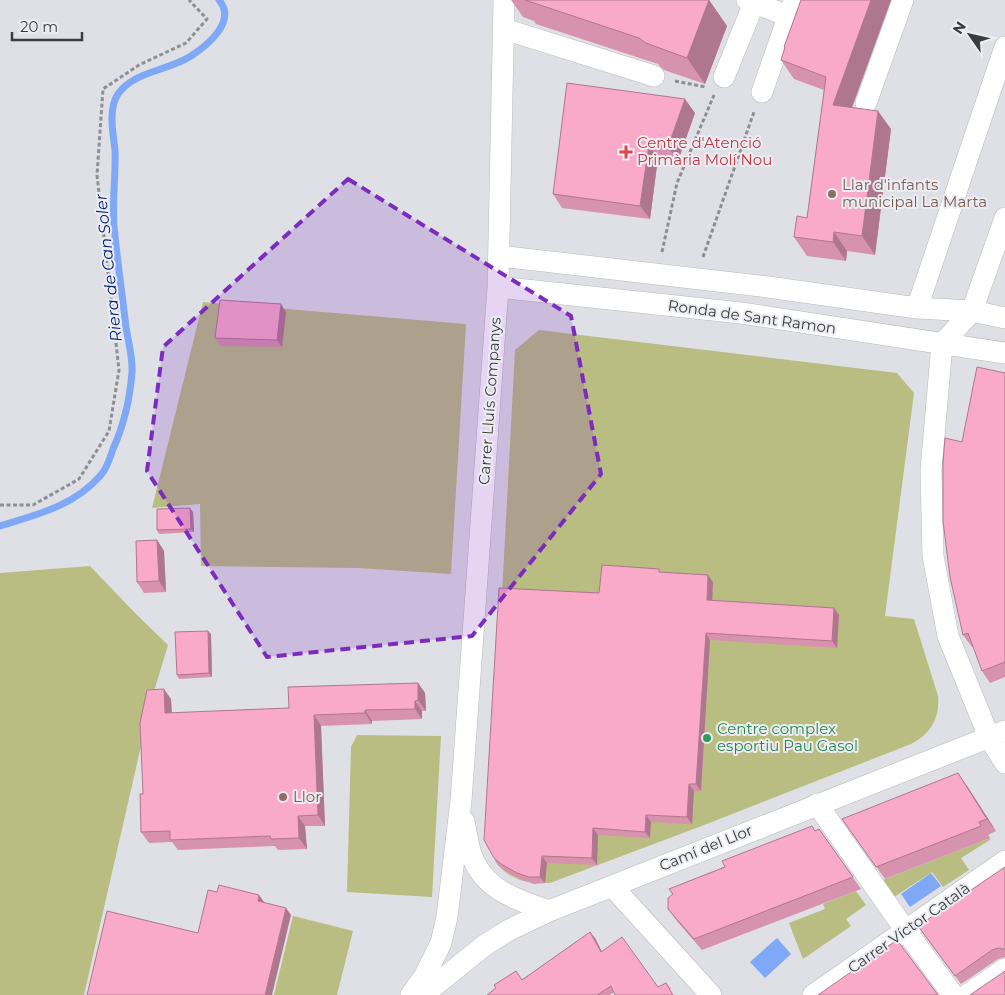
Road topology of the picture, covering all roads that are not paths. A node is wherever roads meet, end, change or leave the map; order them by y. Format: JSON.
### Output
{"nodes":[{"id":1,"x":504,"y":0,"type":"edge"},
{"id":2,"x":904,"y":0,"type":"edge"},
{"id":3,"x":751,"y":1,"type":"edge"},
{"id":4,"x":791,"y":8,"type":"edge"},
{"id":5,"x":504,"y":29,"type":"junction"},
{"id":6,"x":1005,"y":47,"type":"edge"},
{"id":7,"x":654,"y":76,"type":"edge"},
{"id":8,"x":720,"y":83,"type":"road end"},
{"id":9,"x":759,"y":98,"type":"road end"},
{"id":10,"x":866,"y":102,"type":"dead end"},
{"id":11,"x":1005,"y":218,"type":"edge"},
{"id":12,"x":499,"y":256,"type":"junction"},
{"id":13,"x":498,"y":287,"type":"junction"},
{"id":14,"x":917,"y":308,"type":"junction"},
{"id":15,"x":972,"y":311,"type":"junction"},
{"id":16,"x":1005,"y":318,"type":"edge"},
{"id":17,"x":942,"y":344,"type":"junction"},
{"id":18,"x":1005,"y":353,"type":"edge"},
{"id":19,"x":997,"y":734,"type":"edge"},
{"id":20,"x":1005,"y":763,"type":"edge"},
{"id":21,"x":461,"y":801,"type":"junction"},
{"id":22,"x":817,"y":804,"type":"junction"},
{"id":23,"x":1005,"y":861,"type":"edge"},
{"id":24,"x":612,"y":886,"type":"junction"},
{"id":25,"x":549,"y":911,"type":"junction"},
{"id":26,"x":906,"y":931,"type":"junction"},
{"id":27,"x":1005,"y":968,"type":"edge"},
{"id":28,"x":411,"y":995,"type":"edge"},
{"id":29,"x":422,"y":995,"type":"edge"},
{"id":30,"x":711,"y":995,"type":"edge"},
{"id":31,"x":813,"y":995,"type":"edge"},
{"id":32,"x":953,"y":995,"type":"edge"},
{"id":33,"x":967,"y":995,"type":"edge"}],
"edges":[{"from":1,"to":5,"type":"street","name":"Carrer Lluís Companys"},
{"from":2,"to":10,"type":"street"},
{"from":3,"to":4,"type":"street"},
{"from":3,"to":8,"type":"street"},
{"from":4,"to":9,"type":"street"},
{"from":5,"to":7,"type":"street"},
{"from":5,"to":12,"type":"street","name":"Carrer Lluís Companys"},
{"from":6,"to":14,"type":"street"},
{"from":11,"to":15,"type":"street"},
{"from":12,"to":13,"type":"street","name":"Carrer Lluís Companys"},
{"from":12,"to":14,"type":"street","name":"Ronda de Sant Ramon"},
{"from":13,"to":17,"type":"street","name":"Ronda de Sant Ramon"},
{"from":13,"to":21,"type":"street","name":"Carrer Lluís Companys"},
{"from":14,"to":15,"type":"street","name":"Ronda de Sant Ramon"},
{"from":14,"to":17,"type":"street"},
{"from":15,"to":16,"type":"street","name":"Ronda de Sant Ramon"},
{"from":15,"to":17,"type":"street"},
{"from":17,"to":18,"type":"street","name":"Ronda de Sant Ramon"},
{"from":17,"to":19,"type":"street"},
{"from":19,"to":20,"type":"street"},
{"from":19,"to":22,"type":"street","name":"Camí del Llor"},
{"from":21,"to":25,"type":"street","name":"Carrer Lluís Companys"},
{"from":21,"to":28,"type":"street","name":"Carrer Lluís Companys"},
{"from":22,"to":24,"type":"street","name":"Camí del Llor"},
{"from":22,"to":26,"type":"street"},
{"from":23,"to":26,"type":"street","name":"Carrer Víctor Català"},
{"from":24,"to":25,"type":"street","name":"Camí del Llor"},
{"from":24,"to":30,"type":"street"},
{"from":25,"to":29,"type":"street","name":"Camí del Llor"},
{"from":26,"to":31,"type":"street","name":"Carrer Víctor Català"},
{"from":26,"to":32,"type":"street"},
{"from":27,"to":33,"type":"street"}]}
